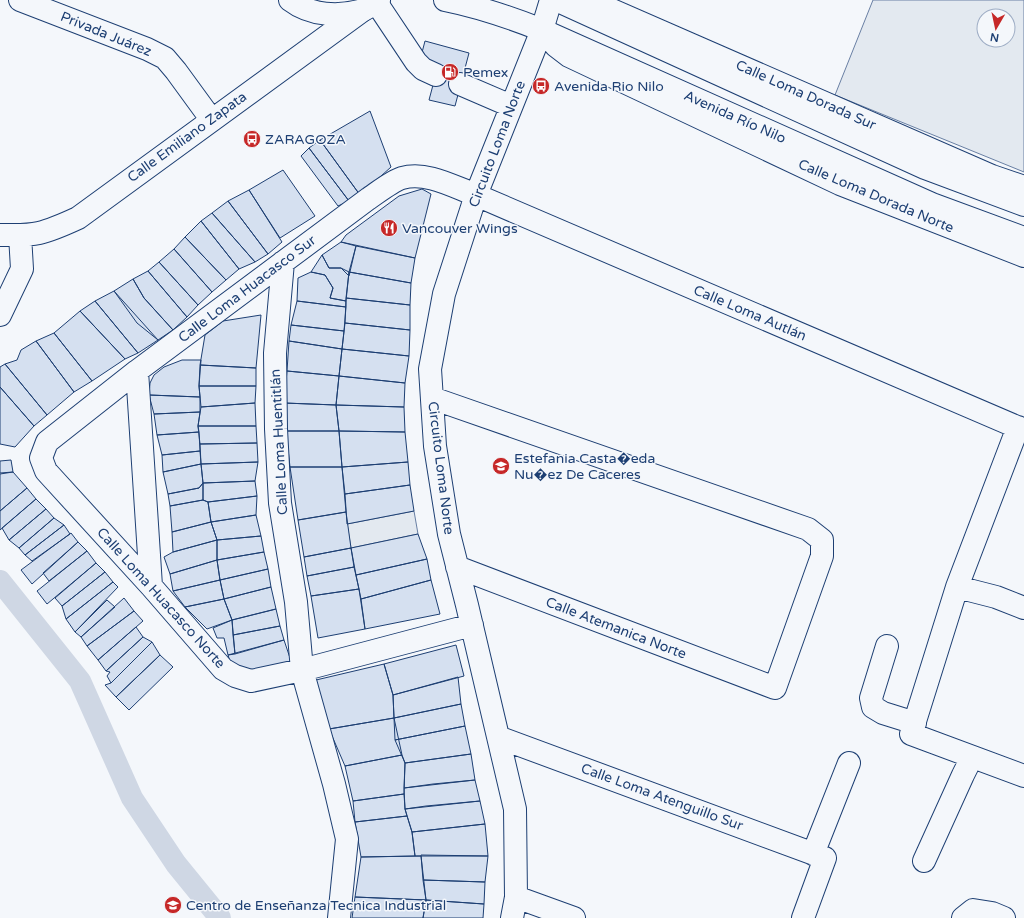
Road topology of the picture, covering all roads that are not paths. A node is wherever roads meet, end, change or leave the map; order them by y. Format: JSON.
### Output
{"nodes":[{"id":1,"x":20,"y":0,"type":"edge"},
{"id":2,"x":290,"y":0,"type":"edge"},
{"id":3,"x":445,"y":0,"type":"edge"},
{"id":4,"x":551,"y":0,"type":"edge"},
{"id":5,"x":556,"y":0,"type":"edge"},
{"id":6,"x":589,"y":0,"type":"edge"},
{"id":7,"x":373,"y":4,"type":"edge"},
{"id":8,"x":542,"y":30,"type":"junction"},
{"id":9,"x":436,"y":75,"type":"dead end"},
{"id":10,"x":460,"y":84,"type":"dead end"},
{"id":11,"x":511,"y":106,"type":"junction"},
{"id":12,"x":211,"y":119,"type":"junction"},
{"id":13,"x":1024,"y":187,"type":"edge"},
{"id":14,"x":476,"y":195,"type":"junction"},
{"id":15,"x":1024,"y":205,"type":"edge"},
{"id":16,"x":10,"y":235,"type":"edge"},
{"id":17,"x":1024,"y":238,"type":"edge"},
{"id":18,"x":1024,"y":256,"type":"edge"},
{"id":19,"x":283,"y":262,"type":"junction"},
{"id":20,"x":0,"y":315,"type":"edge"},
{"id":21,"x":137,"y":371,"type":"junction"},
{"id":22,"x":432,"y":398,"type":"junction"},
{"id":23,"x":1021,"y":428,"type":"edge"},
{"id":24,"x":41,"y":458,"type":"joint"},
{"id":25,"x":457,"y":568,"type":"junction"},
{"id":26,"x":152,"y":586,"type":"junction"},
{"id":27,"x":957,"y":587,"type":"junction"},
{"id":28,"x":1024,"y":608,"type":"edge"},
{"id":29,"x":472,"y":625,"type":"junction"},
{"id":30,"x":886,"y":646,"type":"dead end"},
{"id":31,"x":302,"y":670,"type":"junction"},
{"id":32,"x":913,"y":729,"type":"junction"},
{"id":33,"x":498,"y":737,"type":"junction"},
{"id":34,"x":972,"y":757,"type":"junction"},
{"id":35,"x":849,"y":763,"type":"dead end"},
{"id":36,"x":1024,"y":776,"type":"edge"},
{"id":37,"x":819,"y":856,"type":"junction"},
{"id":38,"x":924,"y":861,"type":"dead end"},
{"id":39,"x":516,"y":896,"type":"junction"},
{"id":40,"x":968,"y":914,"type":"edge"},
{"id":41,"x":339,"y":918,"type":"edge"},
{"id":42,"x":512,"y":918,"type":"edge"},
{"id":43,"x":574,"y":918,"type":"edge"},
{"id":44,"x":803,"y":918,"type":"edge"},
{"id":45,"x":1004,"y":918,"type":"edge"}],
"edges":[{"from":1,"to":12,"type":"street","name":"Privada Juárez"},
{"from":2,"to":7,"type":"street"},
{"from":3,"to":8,"type":"street","name":"Avenida Río Nilo"},
{"from":4,"to":8,"type":"street","name":"Circuito Loma Norte"},
{"from":5,"to":15,"type":"street"},
{"from":6,"to":13,"type":"street","name":"Calle Loma Dorada Sur"},
{"from":7,"to":9,"type":"street"},
{"from":7,"to":12,"type":"street","name":"Calle Emiliano Zapata"},
{"from":8,"to":11,"type":"street","name":"Circuito Loma Norte"},
{"from":8,"to":17,"type":"street","name":"Avenida Río Nilo"},
{"from":8,"to":18,"type":"street","name":"Calle Loma Dorada Norte"},
{"from":10,"to":11,"type":"street"},
{"from":11,"to":14,"type":"street","name":"Circuito Loma Norte"},
{"from":12,"to":16,"type":"street","name":"Calle Emiliano Zapata"},
{"from":14,"to":19,"type":"street","name":"Calle Loma Huacasco Sur"},
{"from":14,"to":22,"type":"street","name":"Circuito Loma Norte"},
{"from":14,"to":23,"type":"street","name":"Calle Loma Autlán"},
{"from":16,"to":20,"type":"street"},
{"from":19,"to":21,"type":"street","name":"Calle Loma Huacasco Sur"},
{"from":19,"to":31,"type":"street","name":"Calle Loma Huentitlán"},
{"from":21,"to":24,"type":"street","name":"Calle Loma Huacasco Sur"},
{"from":21,"to":26,"type":"street"},
{"from":22,"to":25,"type":"street","name":"Circuito Loma Norte"},
{"from":22,"to":25,"type":"street","name":"Calle Atemanica Norte"},
{"from":23,"to":27,"type":"street"},
{"from":24,"to":26,"type":"street","name":"Calle Loma Huacasco Norte"},
{"from":25,"to":29,"type":"street","name":"Circuito Loma Norte"},
{"from":26,"to":31,"type":"street","name":"Calle Loma Huacasco Norte"},
{"from":27,"to":28,"type":"street"},
{"from":27,"to":32,"type":"street"},
{"from":29,"to":31,"type":"street","name":"Calle Loma Huacasco Norte"},
{"from":29,"to":33,"type":"street","name":"Circuito Loma Norte"},
{"from":30,"to":32,"type":"street"},
{"from":31,"to":41,"type":"street","name":"Calle Loma Huentitlán"},
{"from":32,"to":34,"type":"street"},
{"from":33,"to":37,"type":"street","name":"Calle Loma Atenguillo Sur"},
{"from":33,"to":39,"type":"street","name":"Circuito Loma Norte"},
{"from":34,"to":36,"type":"street"},
{"from":34,"to":38,"type":"street"},
{"from":35,"to":37,"type":"street"},
{"from":37,"to":44,"type":"street"},
{"from":39,"to":42,"type":"street","name":"Circuito Loma Norte"},
{"from":39,"to":43,"type":"street"},
{"from":40,"to":45,"type":"street"}]}
